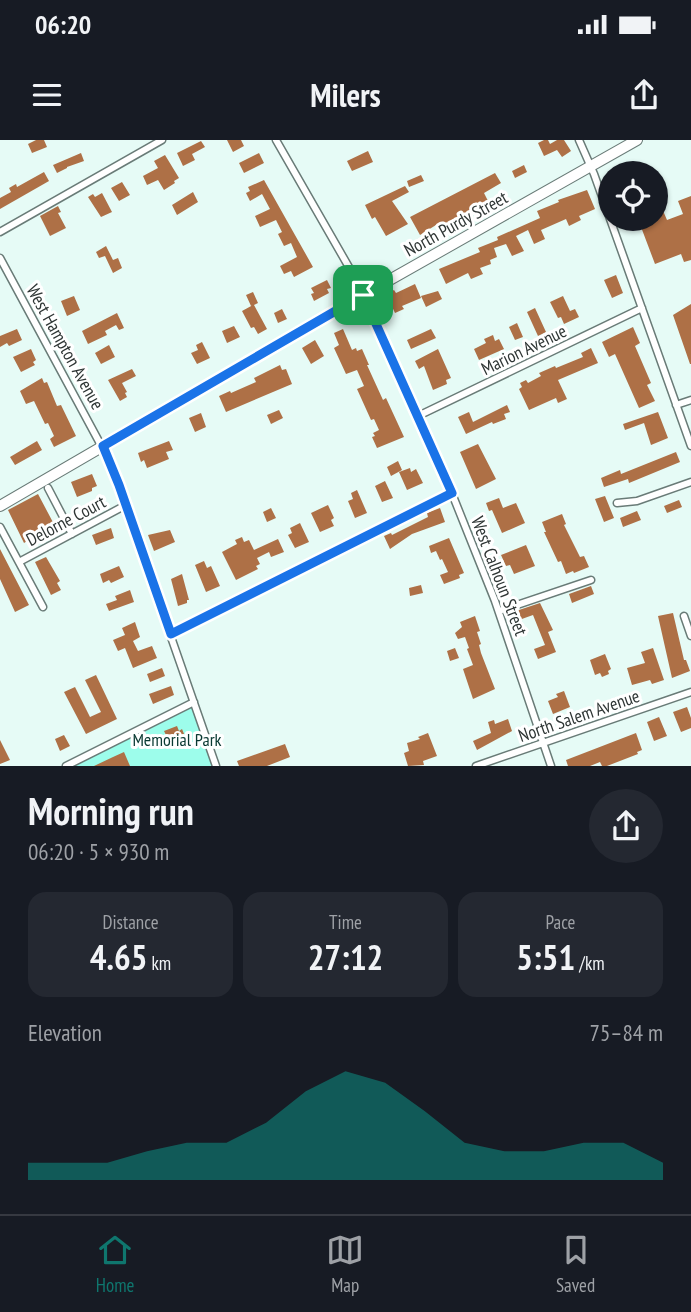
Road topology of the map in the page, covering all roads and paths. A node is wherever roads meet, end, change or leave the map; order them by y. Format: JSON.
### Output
{"nodes":[{"id":1,"x":162,"y":140,"type":"edge"},
{"id":2,"x":276,"y":140,"type":"edge"},
{"id":3,"x":579,"y":140,"type":"edge"},
{"id":4,"x":636,"y":140,"type":"edge"},
{"id":5,"x":590,"y":166,"type":"junction"},
{"id":6,"x":0,"y":232,"type":"edge"},
{"id":7,"x":0,"y":258,"type":"edge"},
{"id":8,"x":363,"y":295,"type":"junction"},
{"id":9,"x":642,"y":308,"type":"junction"},
{"id":10,"x":691,"y":400,"type":"edge"},
{"id":11,"x":676,"y":405,"type":"junction"},
{"id":12,"x":418,"y":416,"type":"junction"},
{"id":13,"x":103,"y":446,"type":"junction"},
{"id":14,"x":691,"y":446,"type":"edge"},
{"id":15,"x":691,"y":482,"type":"edge"},
{"id":16,"x":48,"y":488,"type":"dead end"},
{"id":17,"x":452,"y":493,"type":"junction"},
{"id":18,"x":617,"y":503,"type":"dead end"},
{"id":19,"x":127,"y":505,"type":"junction"},
{"id":20,"x":0,"y":506,"type":"edge"},
{"id":21,"x":0,"y":527,"type":"edge"},
{"id":22,"x":72,"y":534,"type":"junction"},
{"id":23,"x":19,"y":562,"type":"junction"},
{"id":24,"x":592,"y":580,"type":"dead end"},
{"id":25,"x":43,"y":607,"type":"dead end"},
{"id":26,"x":499,"y":611,"type":"junction"},
{"id":27,"x":684,"y":617,"type":"dead end"},
{"id":28,"x":171,"y":634,"type":"junction"},
{"id":29,"x":691,"y":636,"type":"edge"},
{"id":30,"x":691,"y":692,"type":"edge"},
{"id":31,"x":194,"y":702,"type":"junction"},
{"id":32,"x":542,"y":743,"type":"junction"},
{"id":33,"x":66,"y":766,"type":"edge"},
{"id":34,"x":216,"y":766,"type":"edge"},
{"id":35,"x":476,"y":766,"type":"edge"},
{"id":36,"x":551,"y":766,"type":"edge"}],
"edges":[{"from":1,"to":6,"type":"street"},
{"from":2,"to":8,"type":"street","name":"West Calhoun Street"},
{"from":3,"to":5,"type":"street"},
{"from":4,"to":5,"type":"street","name":"North Purdy Street"},
{"from":5,"to":8,"type":"street","name":"North Purdy Street"},
{"from":5,"to":9,"type":"street"},
{"from":7,"to":13,"type":"street","name":"West Hampton Avenue"},
{"from":8,"to":12,"type":"street","name":"West Calhoun Street"},
{"from":8,"to":13,"type":"street","name":"North Purdy Street"},
{"from":9,"to":11,"type":"street"},
{"from":9,"to":12,"type":"street","name":"Marion Avenue"},
{"from":10,"to":11,"type":"street"},
{"from":11,"to":14,"type":"street"},
{"from":12,"to":17,"type":"street","name":"West Calhoun Street"},
{"from":13,"to":19,"type":"street","name":"West Hampton Avenue"},
{"from":13,"to":20,"type":"street","name":"North Purdy Street"},
{"from":15,"to":18,"type":"street"},
{"from":16,"to":22,"type":"street"},
{"from":17,"to":26,"type":"street","name":"West Calhoun Street"},
{"from":17,"to":28,"type":"street"},
{"from":19,"to":22,"type":"street","name":"Delorne Court"},
{"from":19,"to":28,"type":"street","name":"West Hampton Avenue"},
{"from":21,"to":23,"type":"street"},
{"from":22,"to":23,"type":"street","name":"Delorne Court"},
{"from":23,"to":25,"type":"street"},
{"from":24,"to":26,"type":"street"},
{"from":26,"to":32,"type":"street","name":"West Calhoun Street"},
{"from":27,"to":29,"type":"street"},
{"from":28,"to":31,"type":"street","name":"West Hampton Avenue"},
{"from":30,"to":32,"type":"street","name":"North Salem Avenue"},
{"from":31,"to":33,"type":"street"},
{"from":31,"to":34,"type":"street","name":"West Hampton Avenue"},
{"from":32,"to":35,"type":"street","name":"North Salem Avenue"},
{"from":32,"to":36,"type":"street","name":"West Calhoun Street"}]}
